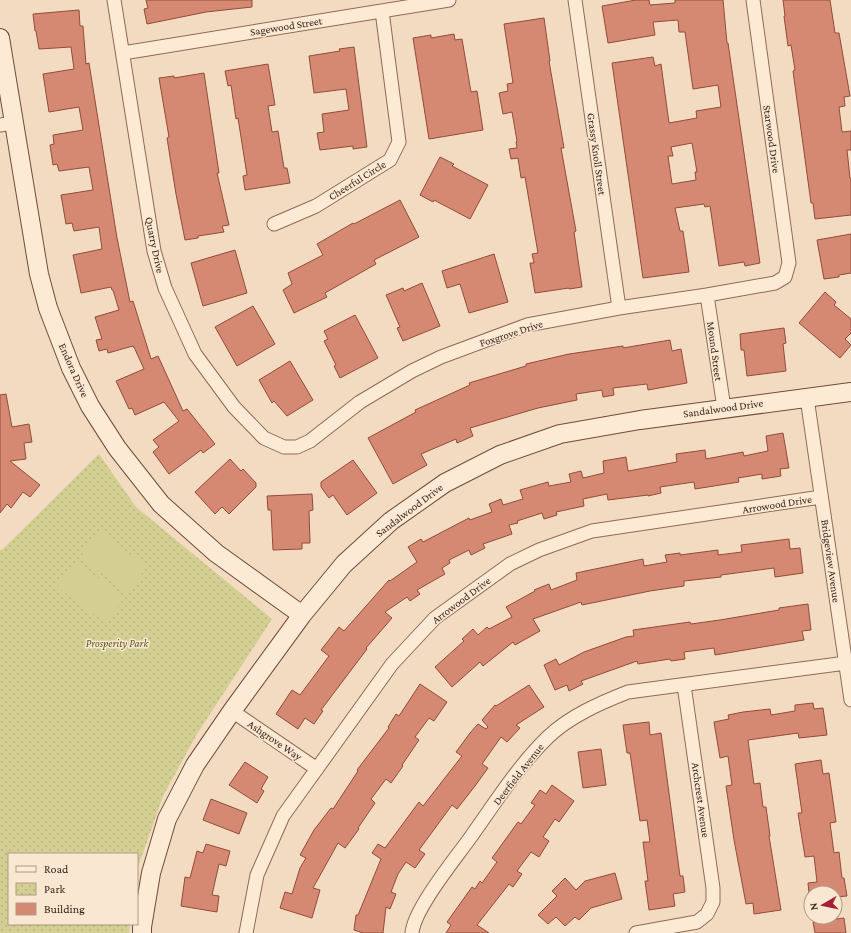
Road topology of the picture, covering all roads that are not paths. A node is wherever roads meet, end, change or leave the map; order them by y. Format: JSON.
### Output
{"nodes":[{"id":1,"x":114,"y":0,"type":"edge"},
{"id":2,"x":449,"y":0,"type":"edge"},
{"id":3,"x":574,"y":0,"type":"edge"},
{"id":4,"x":752,"y":0,"type":"edge"},
{"id":5,"x":382,"y":11,"type":"junction"},
{"id":6,"x":0,"y":38,"type":"edge"},
{"id":7,"x":123,"y":53,"type":"junction"},
{"id":8,"x":7,"y":124,"type":"edge"},
{"id":9,"x":274,"y":224,"type":"dead end"},
{"id":10,"x":785,"y":277,"type":"joint"},
{"id":11,"x":707,"y":295,"type":"junction"},
{"id":12,"x":619,"y":308,"type":"junction"},
{"id":13,"x":851,"y":392,"type":"edge"},
{"id":14,"x":807,"y":398,"type":"junction"},
{"id":15,"x":724,"y":408,"type":"junction"},
{"id":16,"x":284,"y":447,"type":"joint"},
{"id":17,"x":821,"y":497,"type":"junction"},
{"id":18,"x":302,"y":615,"type":"junction"},
{"id":19,"x":846,"y":663,"type":"junction"},
{"id":20,"x":684,"y":685,"type":"junction"},
{"id":21,"x":851,"y":700,"type":"edge"},
{"id":22,"x":232,"y":711,"type":"junction"},
{"id":23,"x":317,"y":768,"type":"junction"},
{"id":24,"x":142,"y":933,"type":"edge"},
{"id":25,"x":246,"y":933,"type":"edge"},
{"id":26,"x":412,"y":933,"type":"edge"},
{"id":27,"x":636,"y":933,"type":"edge"}],
"edges":[{"from":1,"to":7,"type":"street","name":"Quarry Drive"},
{"from":2,"to":5,"type":"street","name":"Sagewood Street"},
{"from":3,"to":12,"type":"street","name":"Grassy Knoll Street"},
{"from":4,"to":10,"type":"street","name":"Starwood Drive"},
{"from":5,"to":7,"type":"street","name":"Sagewood Street"},
{"from":5,"to":9,"type":"street","name":"Cheerful Circle"},
{"from":6,"to":8,"type":"street","name":"Endora Drive"},
{"from":7,"to":16,"type":"street","name":"Quarry Drive"},
{"from":8,"to":18,"type":"street","name":"Endora Drive"},
{"from":10,"to":11,"type":"street","name":"Foxgrove Drive"},
{"from":11,"to":12,"type":"street","name":"Foxgrove Drive"},
{"from":11,"to":15,"type":"street","name":"Mound Street"},
{"from":12,"to":16,"type":"street","name":"Foxgrove Drive"},
{"from":13,"to":14,"type":"street","name":"Sandalwood Drive"},
{"from":14,"to":15,"type":"street","name":"Sandalwood Drive"},
{"from":14,"to":17,"type":"street","name":"Bridgeview Avenue"},
{"from":15,"to":18,"type":"street","name":"Sandalwood Drive"},
{"from":17,"to":19,"type":"street","name":"Bridgeview Avenue"},
{"from":17,"to":23,"type":"street","name":"Arrowood Drive"},
{"from":18,"to":22,"type":"street","name":"Sandalwood Drive"},
{"from":19,"to":20,"type":"street","name":"Deerfield Avenue"},
{"from":19,"to":21,"type":"street","name":"Bridgeview Avenue"},
{"from":20,"to":26,"type":"street","name":"Deerfield Avenue"},
{"from":20,"to":27,"type":"street","name":"Archcrest Avenue"},
{"from":22,"to":23,"type":"street","name":"Ashgrove Way"},
{"from":22,"to":24,"type":"street","name":"Sandalwood Drive"},
{"from":23,"to":25,"type":"street","name":"Arrowood Drive"}]}
